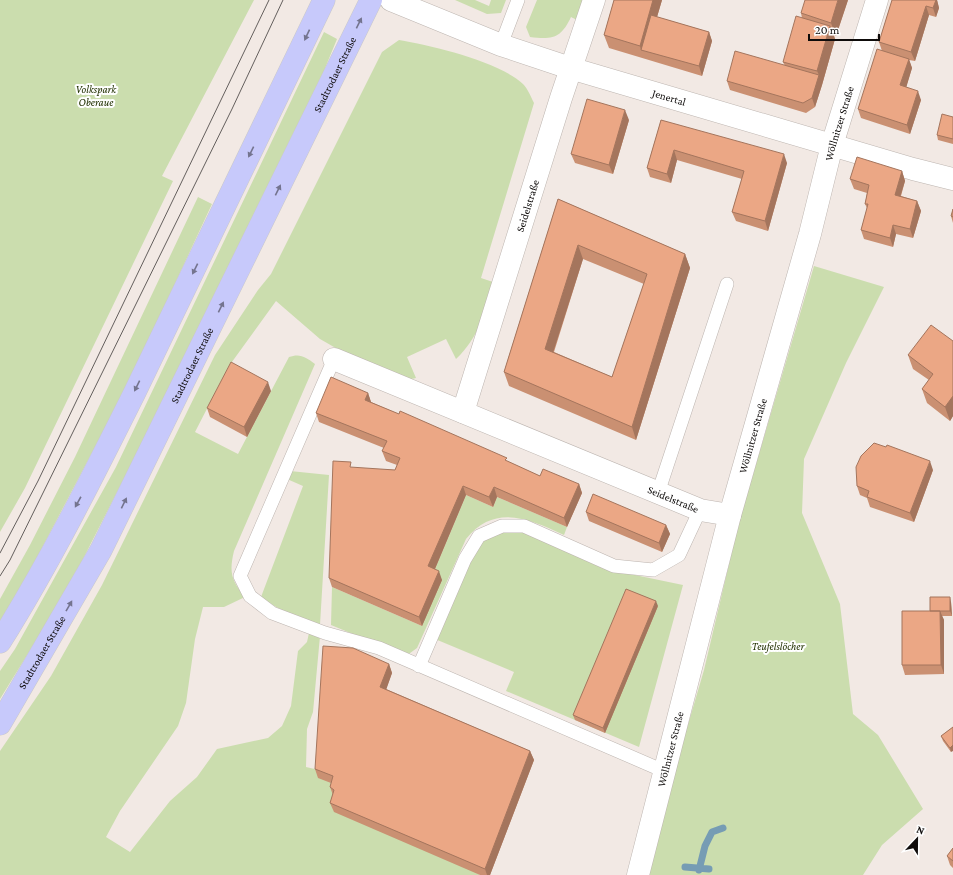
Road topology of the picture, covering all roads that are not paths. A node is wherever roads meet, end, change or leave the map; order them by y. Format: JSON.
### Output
{"nodes":[{"id":1,"x":324,"y":0,"type":"edge"},
{"id":2,"x":371,"y":0,"type":"edge"},
{"id":3,"x":391,"y":0,"type":"edge"},
{"id":4,"x":518,"y":0,"type":"edge"},
{"id":5,"x":594,"y":0,"type":"edge"},
{"id":6,"x":877,"y":0,"type":"edge"},
{"id":7,"x":501,"y":45,"type":"junction"},
{"id":8,"x":570,"y":68,"type":"junction"},
{"id":9,"x":832,"y":144,"type":"junction"},
{"id":10,"x":953,"y":179,"type":"edge"},
{"id":11,"x":727,"y":284,"type":"dead end"},
{"id":12,"x":334,"y":359,"type":"joint"},
{"id":13,"x":464,"y":412,"type":"junction"},
{"id":14,"x":658,"y":493,"type":"junction"},
{"id":15,"x":700,"y":510,"type":"junction"},
{"id":16,"x":730,"y":515,"type":"junction"},
{"id":17,"x":0,"y":642,"type":"edge"},
{"id":18,"x":419,"y":666,"type":"junction"},
{"id":19,"x":0,"y":724,"type":"edge"},
{"id":20,"x":664,"y":771,"type":"junction"},
{"id":21,"x":638,"y":875,"type":"edge"}],
"edges":[{"from":1,"to":17,"type":"main road","one_way":true},
{"from":19,"to":2,"type":"main road","name":"Stadtrodaer Straße","one_way":true},
{"from":3,"to":7,"type":"street","name":"Jenertal"},
{"from":4,"to":7,"type":"lane"},
{"from":5,"to":8,"type":"street","name":"Seidelstraße"},
{"from":6,"to":9,"type":"street","name":"Wöllnitzer Straße"},
{"from":7,"to":8,"type":"street","name":"Jenertal"},
{"from":8,"to":9,"type":"street","name":"Jenertal"},
{"from":8,"to":13,"type":"street","name":"Seidelstraße"},
{"from":9,"to":10,"type":"street","name":"Jenertal"},
{"from":9,"to":16,"type":"street","name":"Wöllnitzer Straße"},
{"from":11,"to":14,"type":"lane"},
{"from":12,"to":13,"type":"street","name":"Seidelstraße"},
{"from":12,"to":18,"type":"lane"},
{"from":13,"to":14,"type":"street","name":"Seidelstraße"},
{"from":14,"to":15,"type":"street","name":"Seidelstraße"},
{"from":15,"to":16,"type":"street","name":"Seidelstraße"},
{"from":15,"to":18,"type":"lane"},
{"from":16,"to":20,"type":"street","name":"Wöllnitzer Straße"},
{"from":18,"to":20,"type":"lane"},
{"from":20,"to":21,"type":"street","name":"Wöllnitzer Straße"}]}
